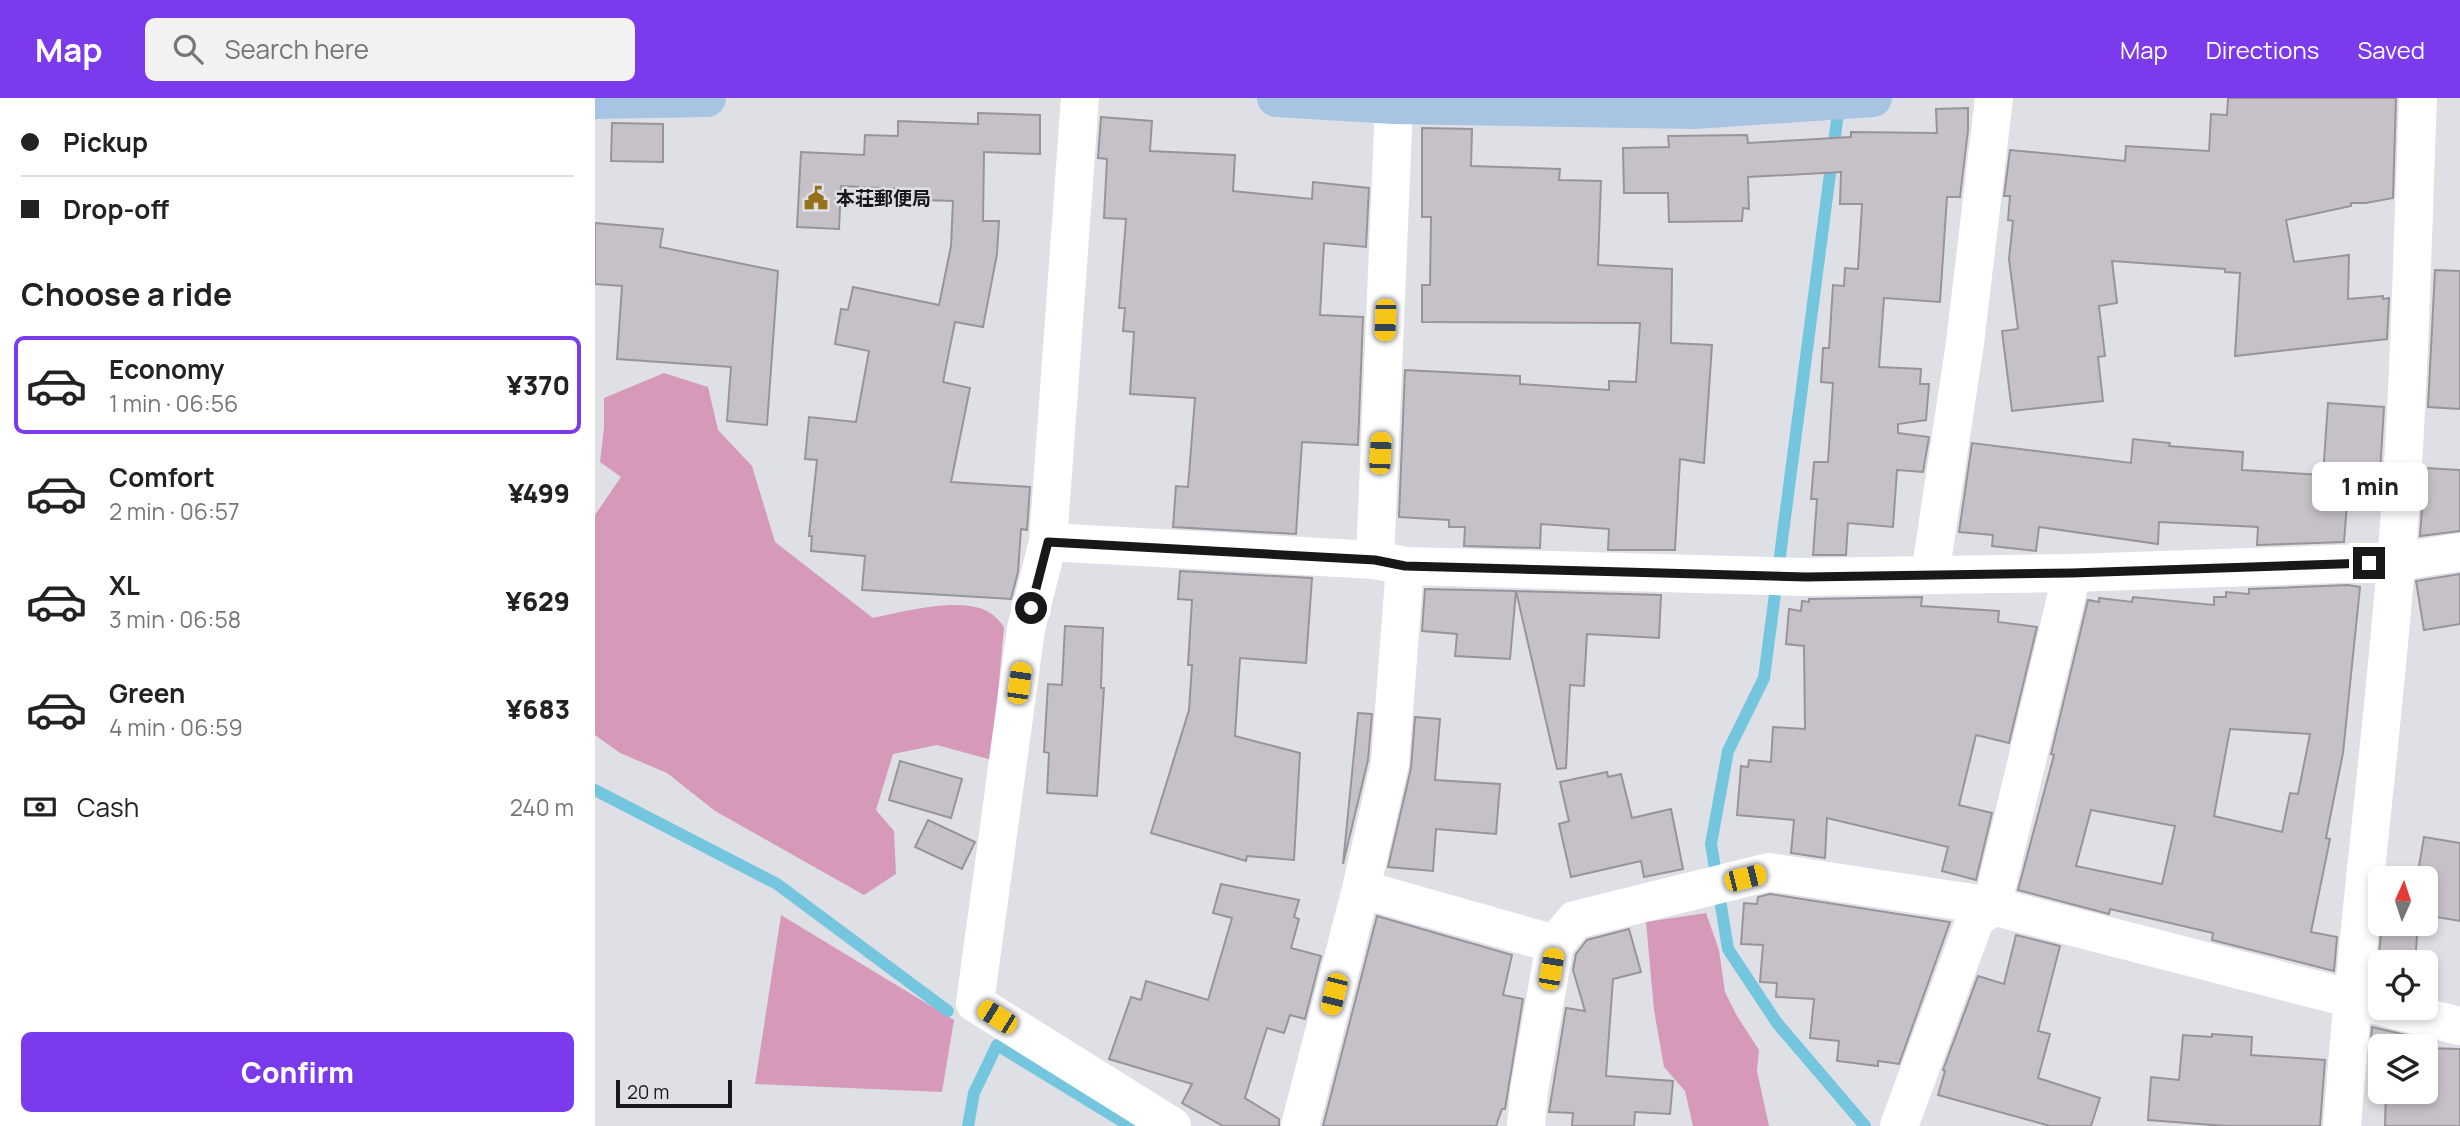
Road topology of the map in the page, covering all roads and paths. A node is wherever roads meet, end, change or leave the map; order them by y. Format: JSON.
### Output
{"nodes":[{"id":1,"x":707,"y":98,"type":"edge"},
{"id":2,"x":1080,"y":98,"type":"edge"},
{"id":3,"x":1276,"y":98,"type":"edge"},
{"id":4,"x":1994,"y":98,"type":"edge"},
{"id":5,"x":2418,"y":98,"type":"edge"},
{"id":6,"x":1851,"y":99,"type":"edge"},
{"id":7,"x":595,"y":100,"type":"edge"},
{"id":8,"x":1394,"y":105,"type":"junction"},
{"id":9,"x":1048,"y":542,"type":"junction"},
{"id":10,"x":2460,"y":552,"type":"edge"},
{"id":11,"x":2396,"y":562,"type":"junction"},
{"id":12,"x":1390,"y":563,"type":"junction"},
{"id":13,"x":2072,"y":573,"type":"junction"},
{"id":14,"x":1930,"y":575,"type":"junction"},
{"id":15,"x":1361,"y":889,"type":"junction"},
{"id":16,"x":1992,"y":906,"type":"junction"},
{"id":17,"x":1555,"y":944,"type":"junction"},
{"id":18,"x":2376,"y":950,"type":"edge"},
{"id":19,"x":2368,"y":1003,"type":"edge"},
{"id":20,"x":2369,"y":1020,"type":"edge"},
{"id":21,"x":2436,"y":1020,"type":"edge"},
{"id":22,"x":2460,"y":1026,"type":"edge"},
{"id":23,"x":1172,"y":1126,"type":"edge"},
{"id":24,"x":1300,"y":1126,"type":"edge"},
{"id":25,"x":1526,"y":1126,"type":"edge"},
{"id":26,"x":1900,"y":1126,"type":"edge"},
{"id":27,"x":2342,"y":1126,"type":"edge"}],
"edges":[{"from":1,"to":7,"type":"main road"},
{"from":2,"to":9,"type":"street"},
{"from":3,"to":8,"type":"main road"},
{"from":4,"to":14,"type":"street"},
{"from":5,"to":11,"type":"street"},
{"from":6,"to":8,"type":"main road"},
{"from":8,"to":12,"type":"street"},
{"from":9,"to":12,"type":"street"},
{"from":9,"to":23,"type":"street"},
{"from":10,"to":11,"type":"street"},
{"from":11,"to":13,"type":"street"},
{"from":11,"to":18,"type":"street"},
{"from":12,"to":14,"type":"street"},
{"from":12,"to":15,"type":"street"},
{"from":13,"to":14,"type":"street"},
{"from":13,"to":16,"type":"street"},
{"from":15,"to":17,"type":"street"},
{"from":15,"to":24,"type":"street"},
{"from":16,"to":17,"type":"street"},
{"from":16,"to":19,"type":"street"},
{"from":16,"to":26,"type":"street"},
{"from":17,"to":25,"type":"street"},
{"from":20,"to":27,"type":"street"},
{"from":21,"to":22,"type":"street"}]}
